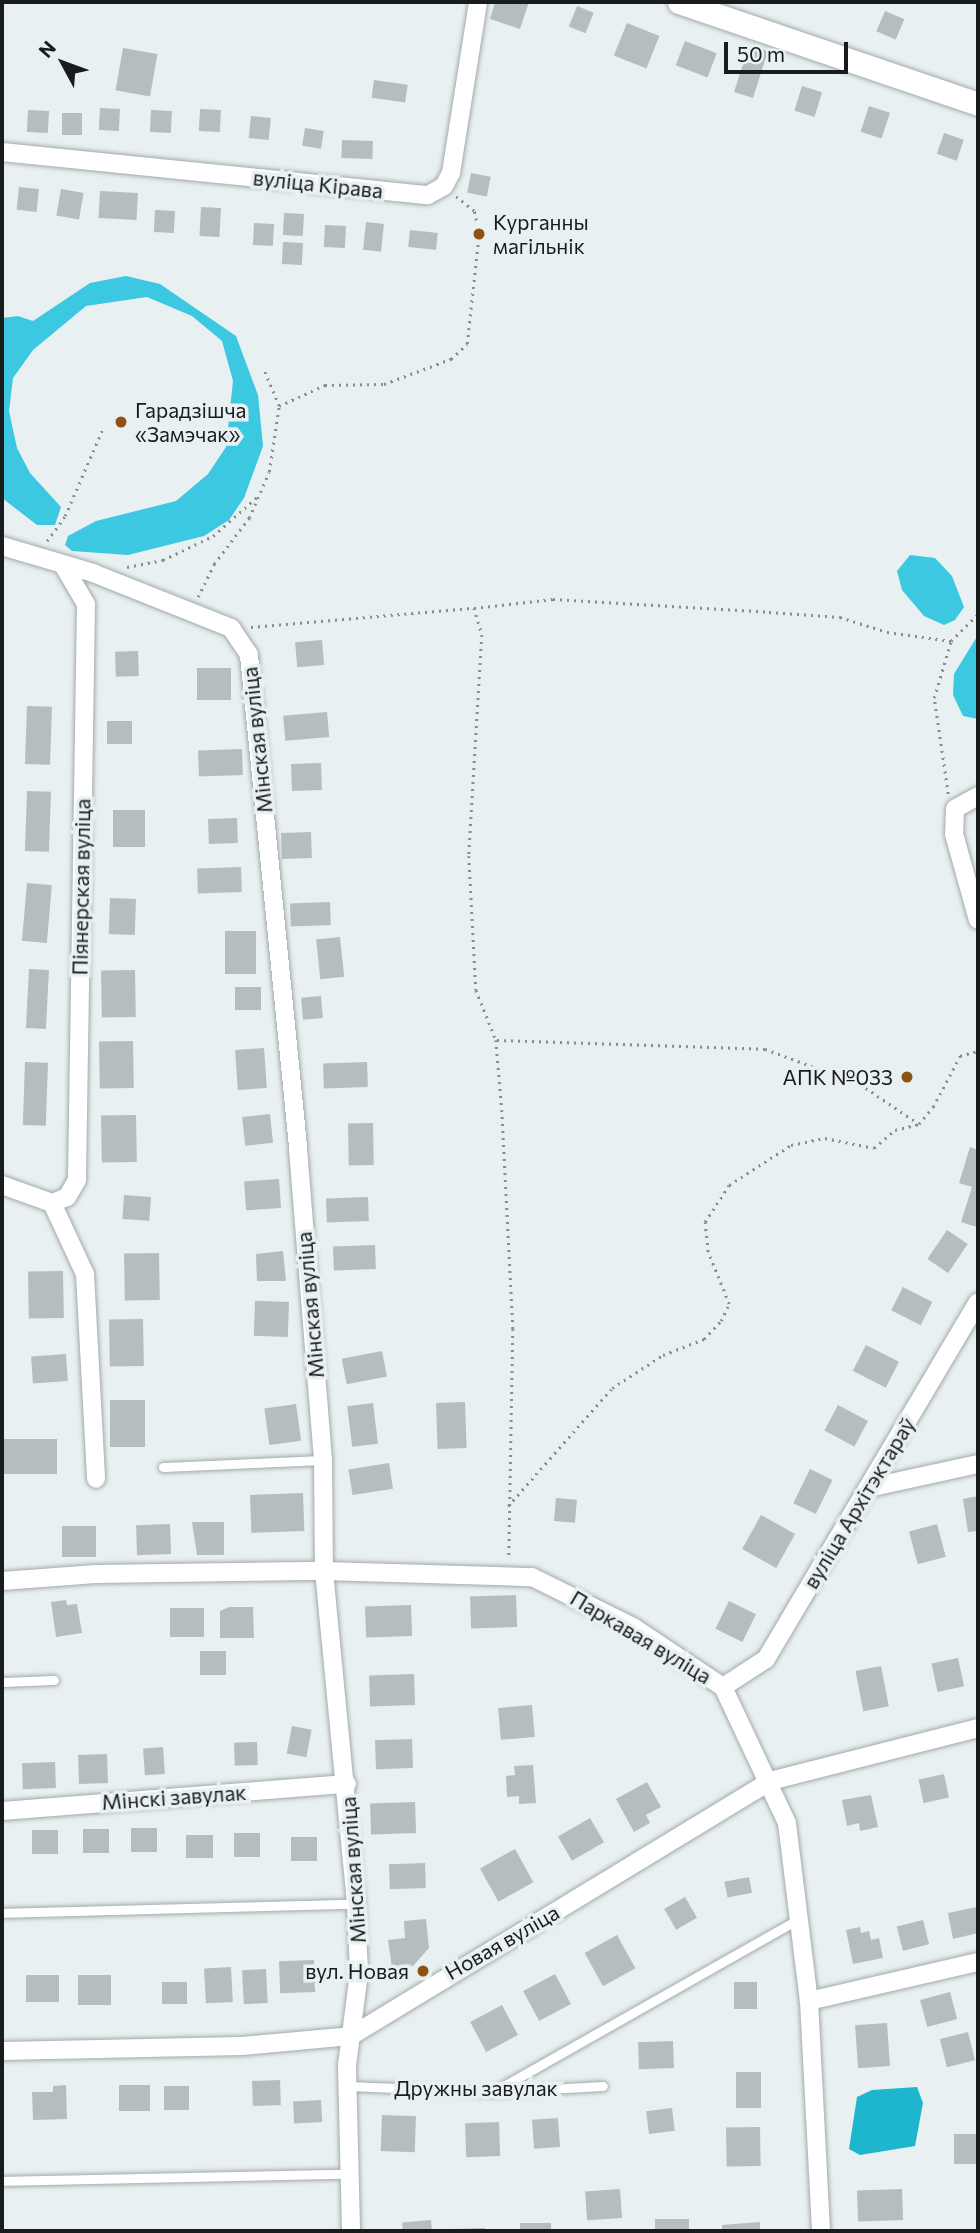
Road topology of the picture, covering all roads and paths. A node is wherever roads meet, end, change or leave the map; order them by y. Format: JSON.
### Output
{"nodes":[{"id":1,"x":478,"y":2,"type":"edge"},
{"id":2,"x":680,"y":2,"type":"edge"},
{"id":3,"x":978,"y":104,"type":"edge"},
{"id":4,"x":2,"y":152,"type":"edge"},
{"id":5,"x":444,"y":186,"type":"junction"},
{"id":6,"x":264,"y":370,"type":"dead end"},
{"id":7,"x":279,"y":406,"type":"junction"},
{"id":8,"x":103,"y":428,"type":"dead end"},
{"id":9,"x":259,"y":496,"type":"junction"},
{"id":10,"x":2,"y":546,"type":"edge"},
{"id":11,"x":38,"y":554,"type":"junction"},
{"id":12,"x":63,"y":565,"type":"junction"},
{"id":13,"x":93,"y":573,"type":"junction"},
{"id":14,"x":474,"y":608,"type":"junction"},
{"id":15,"x":191,"y":612,"type":"junction"},
{"id":16,"x":978,"y":614,"type":"edge"},
{"id":17,"x":232,"y":628,"type":"junction"},
{"id":18,"x":951,"y":641,"type":"junction"},
{"id":19,"x":978,"y":796,"type":"edge"},
{"id":20,"x":955,"y":809,"type":"junction"},
{"id":21,"x":978,"y":920,"type":"edge"},
{"id":22,"x":496,"y":1040,"type":"junction"},
{"id":23,"x":978,"y":1051,"type":"edge"},
{"id":24,"x":919,"y":1124,"type":"junction"},
{"id":25,"x":2,"y":1185,"type":"edge"},
{"id":26,"x":52,"y":1203,"type":"junction"},
{"id":27,"x":978,"y":1303,"type":"edge"},
{"id":28,"x":323,"y":1460,"type":"junction"},
{"id":29,"x":978,"y":1464,"type":"edge"},
{"id":30,"x":163,"y":1467,"type":"dead end"},
{"id":31,"x":96,"y":1479,"type":"dead end"},
{"id":32,"x":868,"y":1488,"type":"junction"},
{"id":33,"x":508,"y":1506,"type":"junction"},
{"id":34,"x":324,"y":1571,"type":"junction"},
{"id":35,"x":509,"y":1576,"type":"junction"},
{"id":36,"x":2,"y":1581,"type":"edge"},
{"id":37,"x":54,"y":1680,"type":"dead end"},
{"id":38,"x":2,"y":1682,"type":"edge"},
{"id":39,"x":723,"y":1687,"type":"junction"},
{"id":40,"x":978,"y":1728,"type":"edge"},
{"id":41,"x":770,"y":1781,"type":"junction"},
{"id":42,"x":347,"y":1784,"type":"junction"},
{"id":43,"x":2,"y":1811,"type":"edge"},
{"id":44,"x":356,"y":1904,"type":"junction"},
{"id":45,"x":2,"y":1913,"type":"edge"},
{"id":46,"x":801,"y":1918,"type":"junction"},
{"id":47,"x":978,"y":1962,"type":"edge"},
{"id":48,"x":809,"y":2001,"type":"junction"},
{"id":49,"x":351,"y":2036,"type":"junction"},
{"id":50,"x":2,"y":2051,"type":"edge"},
{"id":51,"x":349,"y":2086,"type":"junction"},
{"id":52,"x":603,"y":2086,"type":"dead end"},
{"id":53,"x":493,"y":2092,"type":"junction"},
{"id":54,"x":350,"y":2174,"type":"junction"},
{"id":55,"x":2,"y":2181,"type":"edge"},
{"id":56,"x":351,"y":2231,"type":"edge"},
{"id":57,"x":821,"y":2231,"type":"edge"}],
"edges":[{"from":1,"to":5,"type":"street"},
{"from":2,"to":3,"type":"street"},
{"from":4,"to":5,"type":"street","name":"вуліца Кірава"},
{"from":5,"to":7,"type":"path"},
{"from":6,"to":7,"type":"path"},
{"from":7,"to":9,"type":"path"},
{"from":8,"to":11,"type":"path"},
{"from":9,"to":13,"type":"path"},
{"from":9,"to":15,"type":"path"},
{"from":10,"to":11,"type":"street"},
{"from":11,"to":12,"type":"street"},
{"from":12,"to":13,"type":"street"},
{"from":12,"to":26,"type":"street","name":"Піянерская вуліца"},
{"from":13,"to":15,"type":"street"},
{"from":14,"to":17,"type":"path"},
{"from":14,"to":18,"type":"path"},
{"from":14,"to":22,"type":"path"},
{"from":15,"to":17,"type":"street"},
{"from":16,"to":18,"type":"path"},
{"from":17,"to":28,"type":"street","name":"Мінская вуліца"},
{"from":18,"to":20,"type":"path"},
{"from":19,"to":20,"type":"street"},
{"from":20,"to":21,"type":"street"},
{"from":22,"to":24,"type":"path"},
{"from":22,"to":33,"type":"path"},
{"from":23,"to":24,"type":"path"},
{"from":24,"to":33,"type":"path"},
{"from":25,"to":26,"type":"street"},
{"from":26,"to":31,"type":"street"},
{"from":27,"to":32,"type":"street","name":"вуліца Архітэктараў"},
{"from":28,"to":30,"type":"lane"},
{"from":28,"to":34,"type":"street","name":"Мінская вуліца"},
{"from":29,"to":32,"type":"street"},
{"from":32,"to":39,"type":"street","name":"вуліца Архітэктараў"},
{"from":33,"to":35,"type":"path"},
{"from":34,"to":35,"type":"street","name":"Паркавая вуліца"},
{"from":34,"to":36,"type":"street","name":"Паркавая вуліца"},
{"from":34,"to":42,"type":"street","name":"Мінская вуліца"},
{"from":35,"to":39,"type":"street","name":"Паркавая вуліца"},
{"from":37,"to":38,"type":"lane"},
{"from":39,"to":41,"type":"street","name":"Паркавая вуліца"},
{"from":40,"to":41,"type":"street","name":"Новая вуліца"},
{"from":41,"to":46,"type":"street","name":"Паркавая вуліца"},
{"from":41,"to":49,"type":"street","name":"Новая вуліца"},
{"from":42,"to":43,"type":"street","name":"Мінскі завулак"},
{"from":42,"to":44,"type":"street","name":"Мінская вуліца"},
{"from":44,"to":45,"type":"lane"},
{"from":44,"to":49,"type":"street","name":"Мінская вуліца"},
{"from":46,"to":48,"type":"street","name":"Паркавая вуліца"},
{"from":46,"to":53,"type":"lane"},
{"from":47,"to":48,"type":"street"},
{"from":48,"to":57,"type":"street","name":"Паркавая вуліца"},
{"from":49,"to":50,"type":"street","name":"Новая вуліца"},
{"from":49,"to":51,"type":"street","name":"Мінская вуліца"},
{"from":51,"to":53,"type":"lane","name":"Дружны завулак"},
{"from":51,"to":54,"type":"street","name":"Мінская вуліца"},
{"from":52,"to":53,"type":"lane","name":"Дружны завулак"},
{"from":54,"to":55,"type":"lane"},
{"from":54,"to":56,"type":"street","name":"Мінская вуліца"}]}
